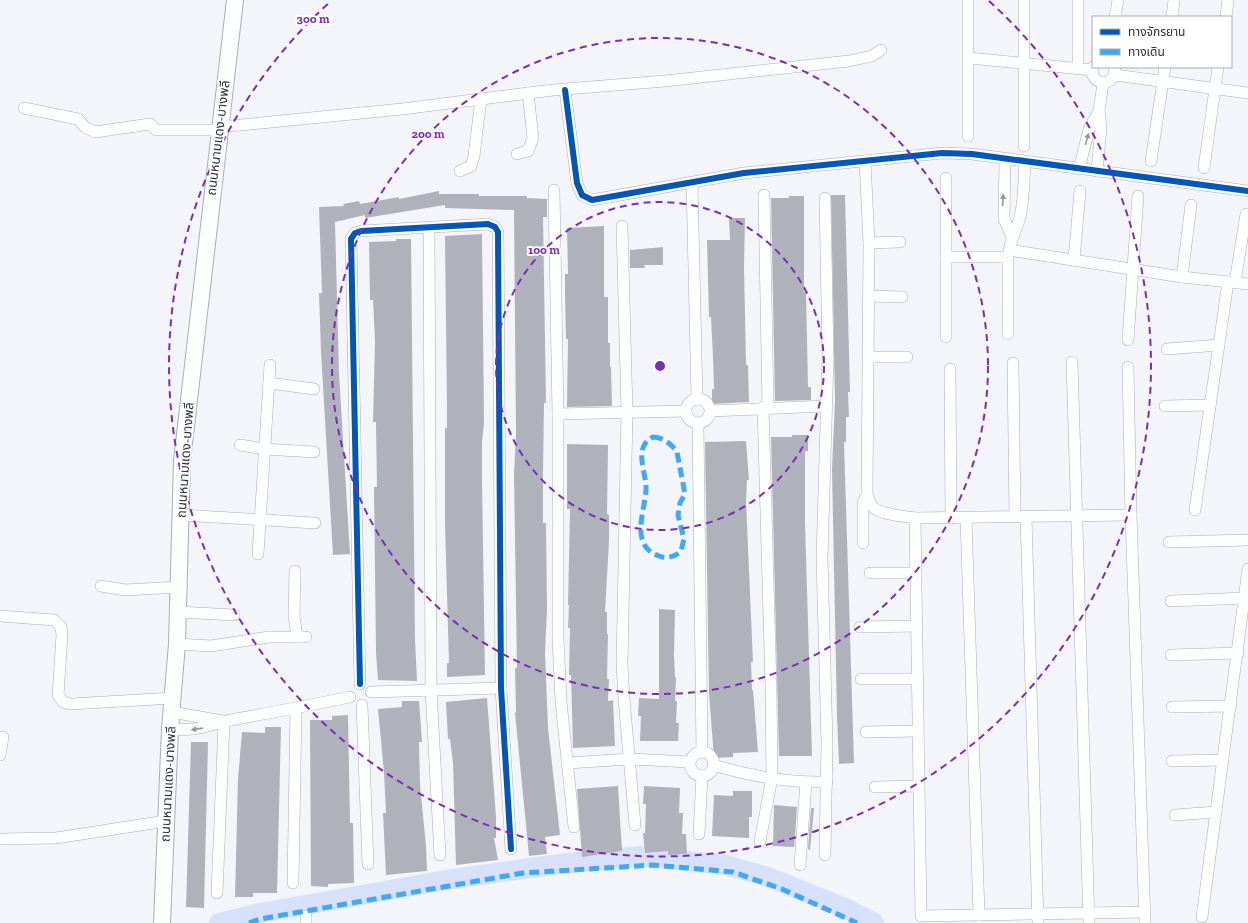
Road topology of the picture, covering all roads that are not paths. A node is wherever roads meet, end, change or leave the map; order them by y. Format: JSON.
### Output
{"nodes":[{"id":1,"x":235,"y":0,"type":"edge"},
{"id":2,"x":968,"y":0,"type":"edge"},
{"id":3,"x":1024,"y":0,"type":"edge"},
{"id":4,"x":1078,"y":0,"type":"edge"},
{"id":5,"x":1118,"y":0,"type":"edge"},
{"id":6,"x":1174,"y":0,"type":"edge"},
{"id":7,"x":1228,"y":0,"type":"edge"},
{"id":8,"x":1115,"y":16,"type":"edge"},
{"id":9,"x":1172,"y":16,"type":"edge"},
{"id":10,"x":1226,"y":16,"type":"edge"},
{"id":11,"x":881,"y":50,"type":"dead end"},
{"id":12,"x":968,"y":58,"type":"junction"},
{"id":13,"x":1024,"y":64,"type":"junction"},
{"id":14,"x":1078,"y":68,"type":"junction"},
{"id":15,"x":1093,"y":68,"type":"edge"},
{"id":16,"x":1165,"y":68,"type":"edge"},
{"id":17,"x":1218,"y":68,"type":"edge"},
{"id":18,"x":1114,"y":71,"type":"edge"},
{"id":19,"x":1162,"y":82,"type":"junction"},
{"id":20,"x":1103,"y":83,"type":"junction"},
{"id":21,"x":1215,"y":88,"type":"junction"},
{"id":22,"x":565,"y":90,"type":"junction"},
{"id":23,"x":528,"y":93,"type":"junction"},
{"id":24,"x":1248,"y":93,"type":"edge"},
{"id":25,"x":481,"y":99,"type":"junction"},
{"id":26,"x":24,"y":108,"type":"dead end"},
{"id":27,"x":1099,"y":111,"type":"junction"},
{"id":28,"x":220,"y":129,"type":"junction"},
{"id":29,"x":968,"y":136,"type":"dead end"},
{"id":30,"x":1024,"y":146,"type":"dead end"},
{"id":31,"x":517,"y":154,"type":"dead end"},
{"id":32,"x":1005,"y":159,"type":"junction"},
{"id":33,"x":865,"y":160,"type":"junction"},
{"id":34,"x":1151,"y":161,"type":"dead end"},
{"id":35,"x":1025,"y":162,"type":"junction"},
{"id":36,"x":1079,"y":168,"type":"junction"},
{"id":37,"x":1204,"y":168,"type":"dead end"},
{"id":38,"x":460,"y":171,"type":"dead end"},
{"id":39,"x":1097,"y":171,"type":"junction"},
{"id":40,"x":946,"y":178,"type":"dead end"},
{"id":41,"x":692,"y":182,"type":"junction"},
{"id":42,"x":554,"y":190,"type":"dead end"},
{"id":43,"x":1080,"y":191,"type":"dead end"},
{"id":44,"x":1248,"y":191,"type":"edge"},
{"id":45,"x":764,"y":195,"type":"dead end"},
{"id":46,"x":1138,"y":196,"type":"dead end"},
{"id":47,"x":825,"y":198,"type":"dead end"},
{"id":48,"x":1191,"y":205,"type":"dead end"},
{"id":49,"x":1246,"y":214,"type":"dead end"},
{"id":50,"x":622,"y":226,"type":"dead end"},
{"id":51,"x":429,"y":227,"type":"junction"},
{"id":52,"x":1012,"y":237,"type":"junction"},
{"id":53,"x":869,"y":242,"type":"junction"},
{"id":54,"x":900,"y":242,"type":"dead end"},
{"id":55,"x":1008,"y":254,"type":"junction"},
{"id":56,"x":946,"y":257,"type":"junction"},
{"id":57,"x":1074,"y":260,"type":"junction"},
{"id":58,"x":1132,"y":270,"type":"junction"},
{"id":59,"x":1182,"y":277,"type":"junction"},
{"id":60,"x":1232,"y":282,"type":"junction"},
{"id":61,"x":1248,"y":284,"type":"edge"},
{"id":62,"x":869,"y":296,"type":"junction"},
{"id":63,"x":902,"y":296,"type":"dead end"},
{"id":64,"x":1008,"y":334,"type":"dead end"},
{"id":65,"x":946,"y":337,"type":"dead end"},
{"id":66,"x":1128,"y":340,"type":"dead end"},
{"id":67,"x":1218,"y":345,"type":"junction"},
{"id":68,"x":1167,"y":349,"type":"dead end"},
{"id":69,"x":869,"y":357,"type":"junction"},
{"id":70,"x":907,"y":357,"type":"dead end"},
{"id":71,"x":1072,"y":362,"type":"dead end"},
{"id":72,"x":1013,"y":363,"type":"dead end"},
{"id":73,"x":270,"y":365,"type":"dead end"},
{"id":74,"x":1128,"y":367,"type":"dead end"},
{"id":75,"x":950,"y":369,"type":"dead end"},
{"id":76,"x":269,"y":383,"type":"junction"},
{"id":77,"x":314,"y":389,"type":"dead end"},
{"id":78,"x":697,"y":399,"type":"junction"},
{"id":79,"x":1210,"y":405,"type":"junction"},
{"id":80,"x":826,"y":406,"type":"junction"},
{"id":81,"x":1164,"y":406,"type":"dead end"},
{"id":82,"x":765,"y":407,"type":"junction"},
{"id":83,"x":686,"y":411,"type":"junction"},
{"id":84,"x":711,"y":411,"type":"junction"},
{"id":85,"x":627,"y":412,"type":"junction"},
{"id":86,"x":558,"y":414,"type":"junction"},
{"id":87,"x":698,"y":424,"type":"junction"},
{"id":88,"x":240,"y":445,"type":"dead end"},
{"id":89,"x":265,"y":449,"type":"junction"},
{"id":90,"x":314,"y":452,"type":"dead end"},
{"id":91,"x":867,"y":495,"type":"junction"},
{"id":92,"x":1195,"y":510,"type":"dead end"},
{"id":93,"x":181,"y":515,"type":"junction"},
{"id":94,"x":1076,"y":516,"type":"junction"},
{"id":95,"x":1131,"y":516,"type":"junction"},
{"id":96,"x":1020,"y":517,"type":"junction"},
{"id":97,"x":915,"y":518,"type":"junction"},
{"id":98,"x":951,"y":518,"type":"junction"},
{"id":99,"x":966,"y":518,"type":"junction"},
{"id":100,"x":260,"y":520,"type":"junction"},
{"id":101,"x":315,"y":523,"type":"dead end"},
{"id":102,"x":1248,"y":540,"type":"edge"},
{"id":103,"x":1169,"y":542,"type":"dead end"},
{"id":104,"x":863,"y":543,"type":"dead end"},
{"id":105,"x":258,"y":554,"type":"dead end"},
{"id":106,"x":295,"y":571,"type":"dead end"},
{"id":107,"x":1248,"y":572,"type":"edge"},
{"id":108,"x":870,"y":573,"type":"dead end"},
{"id":109,"x":916,"y":573,"type":"junction"},
{"id":110,"x":100,"y":586,"type":"dead end"},
{"id":111,"x":179,"y":587,"type":"junction"},
{"id":112,"x":1245,"y":598,"type":"junction"},
{"id":113,"x":1171,"y":601,"type":"dead end"},
{"id":114,"x":178,"y":612,"type":"junction"},
{"id":115,"x":234,"y":615,"type":"dead end"},
{"id":116,"x":0,"y":616,"type":"edge"},
{"id":117,"x":917,"y":626,"type":"junction"},
{"id":118,"x":860,"y":627,"type":"dead end"},
{"id":119,"x":177,"y":644,"type":"junction"},
{"id":120,"x":1238,"y":653,"type":"junction"},
{"id":121,"x":1171,"y":655,"type":"dead end"},
{"id":122,"x":861,"y":679,"type":"dead end"},
{"id":123,"x":918,"y":679,"type":"junction"},
{"id":124,"x":360,"y":684,"type":"junction"},
{"id":125,"x":501,"y":688,"type":"junction"},
{"id":126,"x":431,"y":690,"type":"junction"},
{"id":127,"x":370,"y":692,"type":"junction"},
{"id":128,"x":350,"y":697,"type":"junction"},
{"id":129,"x":172,"y":705,"type":"junction"},
{"id":130,"x":362,"y":705,"type":"junction"},
{"id":131,"x":1231,"y":706,"type":"junction"},
{"id":132,"x":1172,"y":707,"type":"dead end"},
{"id":133,"x":296,"y":708,"type":"junction"},
{"id":134,"x":224,"y":722,"type":"junction"},
{"id":135,"x":170,"y":728,"type":"junction"},
{"id":136,"x":918,"y":731,"type":"junction"},
{"id":137,"x":866,"y":732,"type":"dead end"},
{"id":138,"x":3,"y":737,"type":"dead end"},
{"id":139,"x":702,"y":752,"type":"junction"},
{"id":140,"x":0,"y":756,"type":"edge"},
{"id":141,"x":630,"y":759,"type":"junction"},
{"id":142,"x":1223,"y":760,"type":"junction"},
{"id":143,"x":1172,"y":761,"type":"dead end"},
{"id":144,"x":690,"y":762,"type":"junction"},
{"id":145,"x":567,"y":763,"type":"junction"},
{"id":146,"x":714,"y":765,"type":"junction"},
{"id":147,"x":702,"y":776,"type":"junction"},
{"id":148,"x":772,"y":778,"type":"junction"},
{"id":149,"x":806,"y":782,"type":"junction"},
{"id":150,"x":827,"y":782,"type":"junction"},
{"id":151,"x":919,"y":786,"type":"junction"},
{"id":152,"x":875,"y":787,"type":"dead end"},
{"id":153,"x":1216,"y":812,"type":"junction"},
{"id":154,"x":1175,"y":814,"type":"dead end"},
{"id":155,"x":166,"y":821,"type":"junction"},
{"id":156,"x":635,"y":825,"type":"dead end"},
{"id":157,"x":574,"y":827,"type":"dead end"},
{"id":158,"x":699,"y":834,"type":"dead end"},
{"id":159,"x":0,"y":840,"type":"edge"},
{"id":160,"x":760,"y":841,"type":"dead end"},
{"id":161,"x":511,"y":849,"type":"dead end"},
{"id":162,"x":440,"y":855,"type":"dead end"},
{"id":163,"x":825,"y":855,"type":"dead end"},
{"id":164,"x":368,"y":864,"type":"dead end"},
{"id":165,"x":800,"y":865,"type":"dead end"},
{"id":166,"x":293,"y":883,"type":"dead end"},
{"id":167,"x":217,"y":893,"type":"dead end"},
{"id":168,"x":978,"y":915,"type":"junction"},
{"id":169,"x":162,"y":917,"type":"edge"},
{"id":170,"x":1145,"y":917,"type":"edge"},
{"id":171,"x":1202,"y":917,"type":"dead end"},
{"id":172,"x":1038,"y":918,"type":"edge"},
{"id":173,"x":1089,"y":918,"type":"edge"}],
"edges":[{"from":1,"to":28,"type":"main road","name":"ถนนหนามแดง-บางพลี"},
{"from":2,"to":12,"type":"street"},
{"from":3,"to":13,"type":"street"},
{"from":4,"to":14,"type":"street"},
{"from":5,"to":8,"type":"street"},
{"from":6,"to":9,"type":"street"},
{"from":7,"to":10,"type":"street"},
{"from":11,"to":22,"type":"street"},
{"from":12,"to":13,"type":"street"},
{"from":12,"to":29,"type":"street"},
{"from":13,"to":14,"type":"street"},
{"from":13,"to":30,"type":"street"},
{"from":14,"to":15,"type":"street"},
{"from":15,"to":20,"type":"street"},
{"from":16,"to":19,"type":"street"},
{"from":17,"to":21,"type":"street"},
{"from":18,"to":19,"type":"street"},
{"from":18,"to":20,"type":"street"},
{"from":19,"to":21,"type":"street"},
{"from":19,"to":34,"type":"street"},
{"from":20,"to":27,"type":"street"},
{"from":21,"to":24,"type":"street"},
{"from":21,"to":37,"type":"street"},
{"from":22,"to":23,"type":"street"},
{"from":22,"to":41,"type":"street"},
{"from":23,"to":25,"type":"street"},
{"from":23,"to":31,"type":"street"},
{"from":25,"to":28,"type":"street"},
{"from":25,"to":38,"type":"street"},
{"from":26,"to":28,"type":"street"},
{"from":36,"to":27,"type":"street","one_way":true},
{"from":27,"to":39,"type":"street"},
{"from":28,"to":93,"type":"main road","name":"ถนนหนามแดง-บางพลี"},
{"from":32,"to":33,"type":"street"},
{"from":32,"to":35,"type":"street"},
{"from":52,"to":32,"type":"street","one_way":true},
{"from":33,"to":41,"type":"street"},
{"from":33,"to":53,"type":"street"},
{"from":35,"to":36,"type":"street"},
{"from":35,"to":52,"type":"street"},
{"from":36,"to":39,"type":"street"},
{"from":39,"to":44,"type":"street"},
{"from":40,"to":56,"type":"street"},
{"from":41,"to":78,"type":"street"},
{"from":42,"to":86,"type":"street"},
{"from":43,"to":57,"type":"street"},
{"from":45,"to":82,"type":"street"},
{"from":46,"to":58,"type":"street"},
{"from":47,"to":80,"type":"street"},
{"from":48,"to":59,"type":"street"},
{"from":49,"to":60,"type":"street"},
{"from":50,"to":85,"type":"street"},
{"from":51,"to":124,"type":"street"},
{"from":51,"to":125,"type":"street"},
{"from":51,"to":126,"type":"street"},
{"from":52,"to":55,"type":"street"},
{"from":53,"to":54,"type":"street"},
{"from":53,"to":62,"type":"street"},
{"from":55,"to":56,"type":"street"},
{"from":55,"to":57,"type":"street"},
{"from":55,"to":64,"type":"street"},
{"from":56,"to":65,"type":"street"},
{"from":57,"to":58,"type":"street"},
{"from":58,"to":59,"type":"street"},
{"from":58,"to":66,"type":"street"},
{"from":59,"to":60,"type":"street"},
{"from":60,"to":61,"type":"street"},
{"from":60,"to":67,"type":"street"},
{"from":62,"to":63,"type":"street"},
{"from":62,"to":69,"type":"street"},
{"from":67,"to":68,"type":"street"},
{"from":67,"to":79,"type":"street"},
{"from":69,"to":70,"type":"street"},
{"from":69,"to":91,"type":"street"},
{"from":71,"to":94,"type":"street"},
{"from":72,"to":96,"type":"street"},
{"from":73,"to":76,"type":"street"},
{"from":74,"to":95,"type":"street"},
{"from":75,"to":98,"type":"street"},
{"from":76,"to":77,"type":"street"},
{"from":76,"to":89,"type":"street"},
{"from":78,"to":83,"type":"street"},
{"from":78,"to":84,"type":"street"},
{"from":79,"to":81,"type":"street"},
{"from":79,"to":92,"type":"street"},
{"from":80,"to":82,"type":"street"},
{"from":80,"to":150,"type":"street"},
{"from":82,"to":84,"type":"street"},
{"from":82,"to":148,"type":"street"},
{"from":83,"to":85,"type":"street"},
{"from":83,"to":87,"type":"street"},
{"from":84,"to":87,"type":"street"},
{"from":85,"to":86,"type":"street"},
{"from":85,"to":141,"type":"street"},
{"from":86,"to":145,"type":"street"},
{"from":87,"to":139,"type":"street"},
{"from":88,"to":89,"type":"street"},
{"from":89,"to":90,"type":"street"},
{"from":89,"to":100,"type":"street"},
{"from":91,"to":97,"type":"street"},
{"from":91,"to":104,"type":"street"},
{"from":93,"to":100,"type":"street"},
{"from":93,"to":111,"type":"main road","name":"ถนนหนามแดง-บางพลี"},
{"from":94,"to":95,"type":"street"},
{"from":94,"to":96,"type":"street"},
{"from":94,"to":173,"type":"street"},
{"from":95,"to":170,"type":"street"},
{"from":96,"to":99,"type":"street"},
{"from":96,"to":172,"type":"street"},
{"from":97,"to":98,"type":"street"},
{"from":97,"to":109,"type":"street"},
{"from":98,"to":99,"type":"street"},
{"from":99,"to":168,"type":"street"},
{"from":100,"to":101,"type":"street"},
{"from":100,"to":105,"type":"street"},
{"from":102,"to":103,"type":"street"},
{"from":106,"to":119,"type":"street"},
{"from":107,"to":112,"type":"street"},
{"from":108,"to":109,"type":"street"},
{"from":109,"to":117,"type":"street"},
{"from":110,"to":111,"type":"street"},
{"from":111,"to":114,"type":"main road","name":"ถนนหนามแดง-บางพลี"},
{"from":112,"to":113,"type":"street"},
{"from":112,"to":120,"type":"street"},
{"from":114,"to":115,"type":"street"},
{"from":114,"to":119,"type":"main road","name":"ถนนหนามแดง-บางพลี"},
{"from":116,"to":129,"type":"street"},
{"from":117,"to":118,"type":"street"},
{"from":117,"to":123,"type":"street"},
{"from":119,"to":129,"type":"main road","name":"ถนนหนามแดง-บางพลี"},
{"from":120,"to":121,"type":"street"},
{"from":120,"to":131,"type":"street"},
{"from":122,"to":123,"type":"street"},
{"from":123,"to":136,"type":"street"},
{"from":124,"to":127,"type":"street"},
{"from":124,"to":128,"type":"street"},
{"from":125,"to":126,"type":"street"},
{"from":125,"to":161,"type":"street"},
{"from":126,"to":127,"type":"street"},
{"from":126,"to":162,"type":"street"},
{"from":127,"to":130,"type":"street"},
{"from":128,"to":130,"type":"street"},
{"from":128,"to":133,"type":"street"},
{"from":129,"to":134,"type":"street"},
{"from":129,"to":135,"type":"main road","name":"ถนนหนามแดง-บางพลี"},
{"from":130,"to":164,"type":"street"},
{"from":131,"to":132,"type":"street"},
{"from":131,"to":142,"type":"street"},
{"from":133,"to":134,"type":"street"},
{"from":133,"to":166,"type":"street"},
{"from":134,"to":135,"type":"street","one_way":true},
{"from":134,"to":167,"type":"street"},
{"from":135,"to":155,"type":"main road","name":"ถนนหนามแดง-บางพลี"},
{"from":136,"to":137,"type":"street"},
{"from":136,"to":151,"type":"street"},
{"from":138,"to":140,"type":"street"},
{"from":139,"to":144,"type":"street"},
{"from":139,"to":146,"type":"street"},
{"from":141,"to":144,"type":"street"},
{"from":141,"to":145,"type":"street"},
{"from":141,"to":156,"type":"street"},
{"from":142,"to":143,"type":"street"},
{"from":142,"to":153,"type":"street"},
{"from":144,"to":147,"type":"street"},
{"from":145,"to":157,"type":"street"},
{"from":146,"to":147,"type":"street"},
{"from":146,"to":148,"type":"street"},
{"from":147,"to":158,"type":"street"},
{"from":148,"to":149,"type":"street"},
{"from":148,"to":160,"type":"street"},
{"from":149,"to":150,"type":"street"},
{"from":149,"to":165,"type":"street"},
{"from":150,"to":163,"type":"street"},
{"from":151,"to":152,"type":"street"},
{"from":151,"to":168,"type":"street"},
{"from":153,"to":154,"type":"street"},
{"from":153,"to":171,"type":"street"},
{"from":155,"to":159,"type":"street"},
{"from":155,"to":169,"type":"main road","name":"ถนนหนามแดง-บางพลี"},
{"from":168,"to":172,"type":"street"},
{"from":170,"to":173,"type":"street"},
{"from":172,"to":173,"type":"street"}]}
